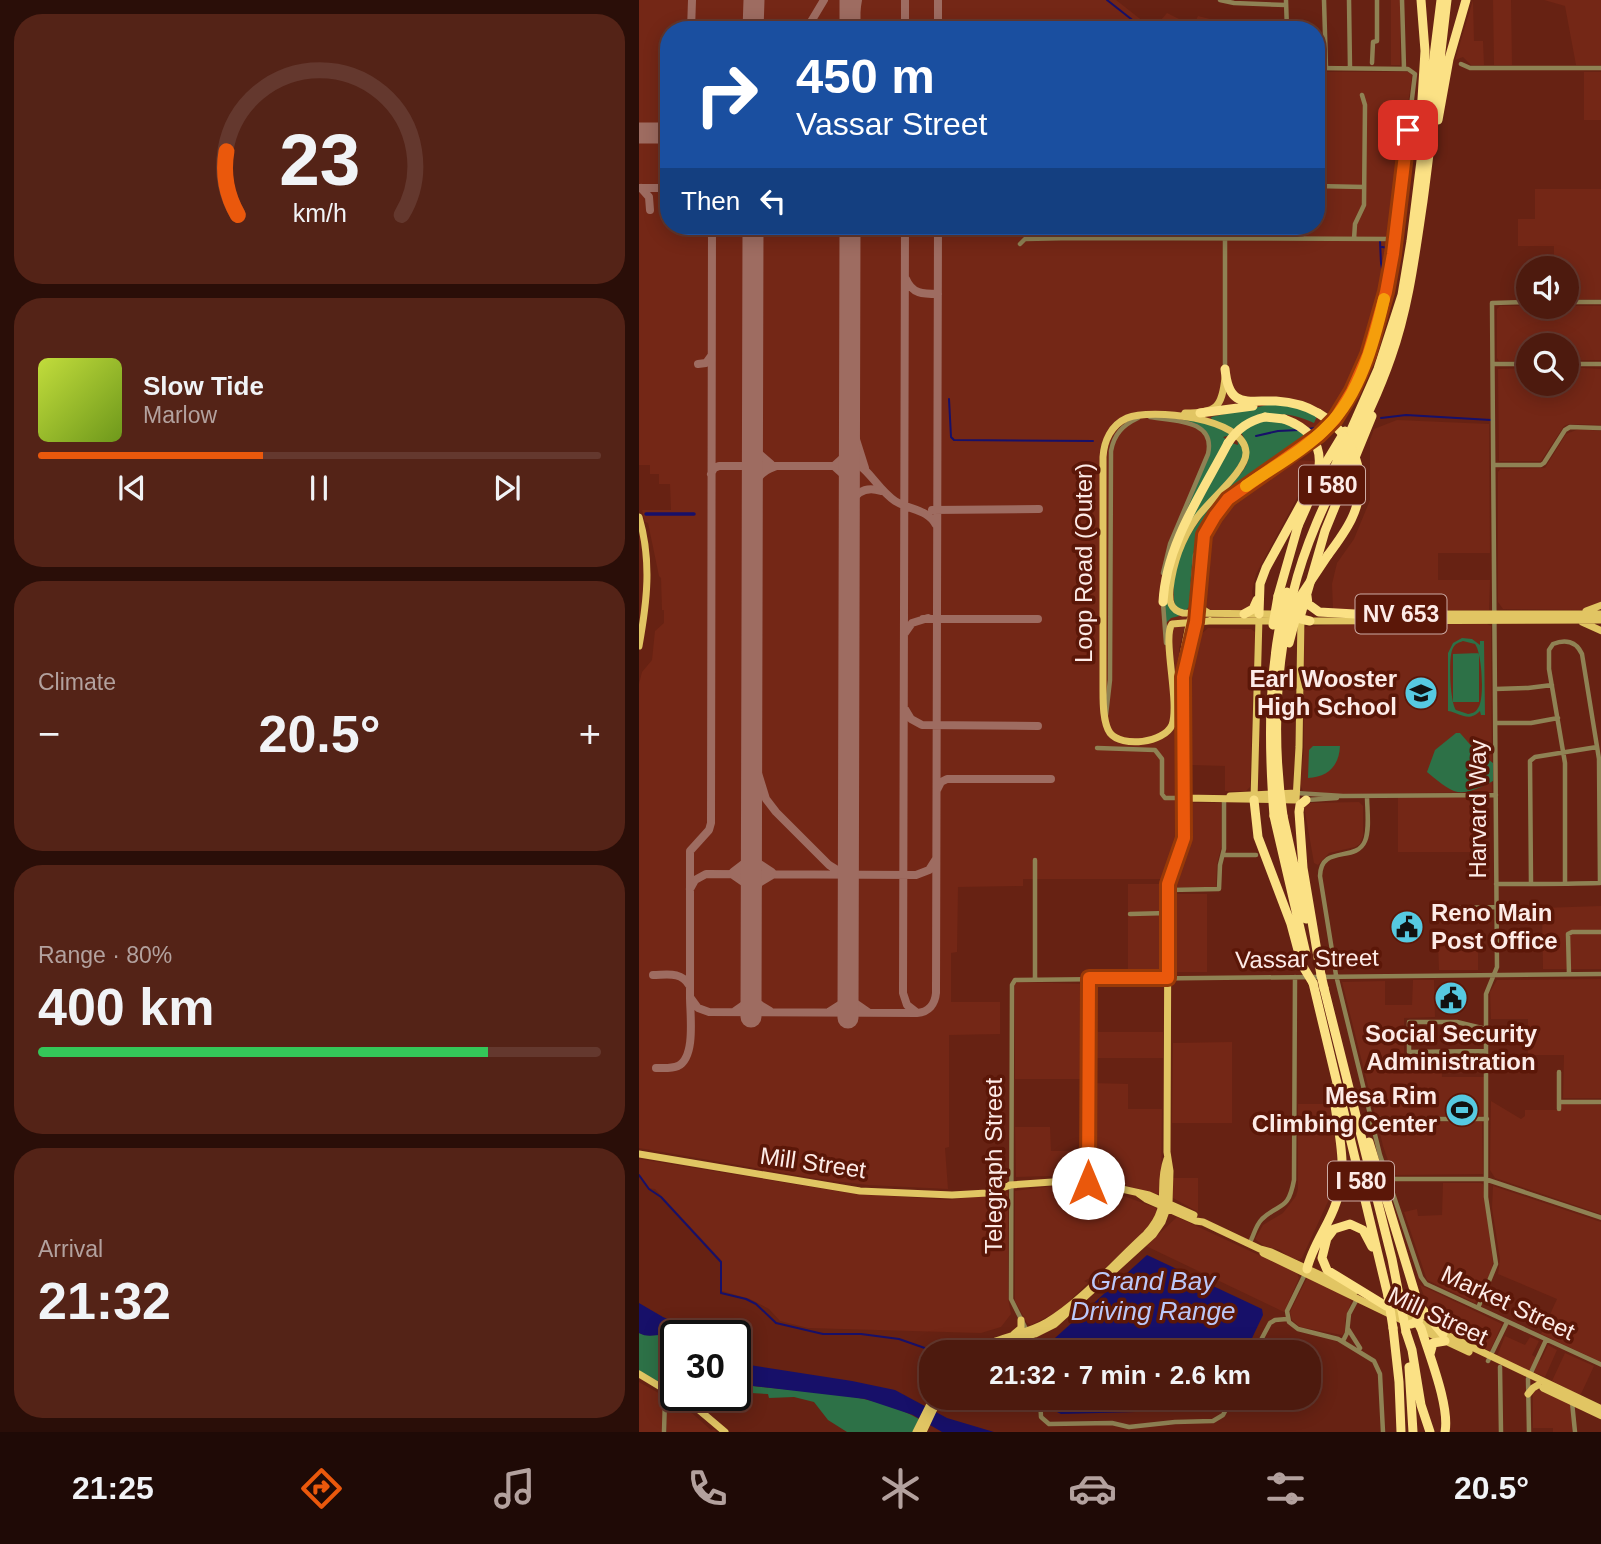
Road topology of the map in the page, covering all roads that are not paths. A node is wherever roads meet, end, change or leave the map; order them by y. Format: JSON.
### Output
{"nodes":[{"id":1,"x":1220,"y":0,"type":"edge"},
{"id":2,"x":1324,"y":0,"type":"edge"},
{"id":3,"x":1349,"y":0,"type":"edge"},
{"id":4,"x":1376,"y":0,"type":"edge"},
{"id":5,"x":1402,"y":0,"type":"edge"},
{"id":6,"x":1421,"y":0,"type":"edge"},
{"id":7,"x":1441,"y":0,"type":"edge"},
{"id":8,"x":1447,"y":0,"type":"edge"},
{"id":9,"x":1285,"y":2,"type":"edge"},
{"id":10,"x":1466,"y":2,"type":"edge"},
{"id":11,"x":1286,"y":21,"type":"edge"},
{"id":12,"x":1325,"y":21,"type":"edge"},
{"id":13,"x":1325,"y":34,"type":"edge"},
{"id":14,"x":1372,"y":64,"type":"dead end"},
{"id":15,"x":1461,"y":64,"type":"dead end"},
{"id":16,"x":1326,"y":68,"type":"joint"},
{"id":17,"x":1350,"y":68,"type":"junction"},
{"id":18,"x":1404,"y":68,"type":"junction"},
{"id":19,"x":1601,"y":68,"type":"edge"},
{"id":20,"x":1362,"y":95,"type":"dead end"},
{"id":21,"x":1427,"y":144,"type":"junction"},
{"id":22,"x":1325,"y":187,"type":"edge"},
{"id":23,"x":1364,"y":187,"type":"junction"},
{"id":24,"x":1225,"y":239,"type":"junction"},
{"id":25,"x":1354,"y":239,"type":"junction"},
{"id":26,"x":1395,"y":239,"type":"junction"},
{"id":27,"x":1020,"y":244,"type":"dead end"},
{"id":28,"x":1516,"y":302,"type":"edge"},
{"id":29,"x":1579,"y":302,"type":"edge"},
{"id":30,"x":1601,"y":302,"type":"edge"},
{"id":31,"x":1493,"y":365,"type":"junction"},
{"id":32,"x":1516,"y":365,"type":"edge"},
{"id":33,"x":1579,"y":365,"type":"edge"},
{"id":34,"x":1601,"y":365,"type":"edge"},
{"id":35,"x":1225,"y":369,"type":"junction"},
{"id":36,"x":1382,"y":381,"type":"junction"},
{"id":37,"x":1279,"y":401,"type":"junction"},
{"id":38,"x":1201,"y":413,"type":"junction"},
{"id":39,"x":1146,"y":416,"type":"junction"},
{"id":40,"x":1157,"y":416,"type":"junction"},
{"id":41,"x":1356,"y":420,"type":"junction"},
{"id":42,"x":1601,"y":428,"type":"edge"},
{"id":43,"x":1494,"y":465,"type":"junction"},
{"id":44,"x":639,"y":517,"type":"edge"},
{"id":45,"x":1204,"y":535,"type":"junction"},
{"id":46,"x":643,"y":548,"type":"edge"},
{"id":47,"x":1307,"y":591,"type":"junction"},
{"id":48,"x":1286,"y":594,"type":"junction"},
{"id":49,"x":1259,"y":595,"type":"junction"},
{"id":50,"x":1198,"y":601,"type":"junction"},
{"id":51,"x":1162,"y":602,"type":"junction"},
{"id":52,"x":1601,"y":605,"type":"edge"},
{"id":53,"x":1375,"y":612,"type":"junction"},
{"id":54,"x":1211,"y":614,"type":"junction"},
{"id":55,"x":1355,"y":614,"type":"junction"},
{"id":56,"x":1575,"y":614,"type":"junction"},
{"id":57,"x":1601,"y":614,"type":"edge"},
{"id":58,"x":1246,"y":617,"type":"junction"},
{"id":59,"x":1259,"y":617,"type":"junction"},
{"id":60,"x":1494,"y":617,"type":"junction"},
{"id":61,"x":1193,"y":618,"type":"junction"},
{"id":62,"x":1296,"y":618,"type":"junction"},
{"id":63,"x":1550,"y":620,"type":"junction"},
{"id":64,"x":1601,"y":620,"type":"edge"},
{"id":65,"x":1601,"y":631,"type":"edge"},
{"id":66,"x":1168,"y":635,"type":"junction"},
{"id":67,"x":1259,"y":636,"type":"junction"},
{"id":68,"x":639,"y":646,"type":"edge"},
{"id":69,"x":1183,"y":649,"type":"junction"},
{"id":70,"x":1172,"y":659,"type":"junction"},
{"id":71,"x":1277,"y":665,"type":"junction"},
{"id":72,"x":1183,"y":677,"type":"junction"},
{"id":73,"x":1552,"y":685,"type":"junction"},
{"id":74,"x":1495,"y":689,"type":"junction"},
{"id":75,"x":1558,"y":718,"type":"junction"},
{"id":76,"x":1495,"y":723,"type":"junction"},
{"id":77,"x":1597,"y":747,"type":"junction"},
{"id":78,"x":1097,"y":748,"type":"dead end"},
{"id":79,"x":1563,"y":752,"type":"junction"},
{"id":80,"x":1184,"y":781,"type":"junction"},
{"id":81,"x":1496,"y":795,"type":"junction"},
{"id":82,"x":1343,"y":796,"type":"junction"},
{"id":83,"x":1367,"y":796,"type":"junction"},
{"id":84,"x":1254,"y":797,"type":"junction"},
{"id":85,"x":1184,"y":798,"type":"junction"},
{"id":86,"x":1203,"y":798,"type":"junction"},
{"id":87,"x":1224,"y":798,"type":"junction"},
{"id":88,"x":1299,"y":798,"type":"junction"},
{"id":89,"x":1223,"y":855,"type":"junction"},
{"id":90,"x":1256,"y":855,"type":"dead end"},
{"id":91,"x":1035,"y":860,"type":"dead end"},
{"id":92,"x":1600,"y":883,"type":"edge"},
{"id":93,"x":1496,"y":884,"type":"junction"},
{"id":94,"x":1531,"y":884,"type":"junction"},
{"id":95,"x":1565,"y":884,"type":"junction"},
{"id":96,"x":1168,"y":890,"type":"junction"},
{"id":97,"x":1456,"y":908,"type":"dead end"},
{"id":98,"x":1496,"y":908,"type":"junction"},
{"id":99,"x":1167,"y":913,"type":"junction"},
{"id":100,"x":1130,"y":914,"type":"dead end"},
{"id":101,"x":1601,"y":932,"type":"edge"},
{"id":102,"x":1312,"y":964,"type":"junction"},
{"id":103,"x":1493,"y":974,"type":"junction"},
{"id":104,"x":1569,"y":974,"type":"junction"},
{"id":105,"x":1601,"y":974,"type":"edge"},
{"id":106,"x":1336,"y":975,"type":"junction"},
{"id":107,"x":1295,"y":977,"type":"junction"},
{"id":108,"x":1035,"y":978,"type":"junction"},
{"id":109,"x":1089,"y":978,"type":"junction"},
{"id":110,"x":1168,"y":978,"type":"junction"},
{"id":111,"x":1014,"y":981,"type":"joint"},
{"id":112,"x":1317,"y":987,"type":"junction"},
{"id":113,"x":1486,"y":1029,"type":"junction"},
{"id":114,"x":1486,"y":1051,"type":"junction"},
{"id":115,"x":1332,"y":1066,"type":"junction"},
{"id":116,"x":1559,"y":1072,"type":"dead end"},
{"id":117,"x":1351,"y":1098,"type":"junction"},
{"id":118,"x":1601,"y":1101,"type":"edge"},
{"id":119,"x":1559,"y":1102,"type":"junction"},
{"id":120,"x":1559,"y":1109,"type":"dead end"},
{"id":121,"x":1372,"y":1119,"type":"junction"},
{"id":122,"x":1487,"y":1119,"type":"junction"},
{"id":123,"x":639,"y":1154,"type":"edge"},
{"id":124,"x":1390,"y":1179,"type":"junction"},
{"id":125,"x":1486,"y":1179,"type":"junction"},
{"id":126,"x":1088,"y":1183,"type":"junction"},
{"id":127,"x":1011,"y":1185,"type":"junction"},
{"id":128,"x":1166,"y":1205,"type":"junction"},
{"id":129,"x":1182,"y":1215,"type":"junction"},
{"id":130,"x":1601,"y":1218,"type":"edge"},
{"id":131,"x":1203,"y":1222,"type":"junction"},
{"id":132,"x":1159,"y":1227,"type":"junction"},
{"id":133,"x":1327,"y":1236,"type":"junction"},
{"id":134,"x":1246,"y":1242,"type":"junction"},
{"id":135,"x":1306,"y":1271,"type":"junction"},
{"id":136,"x":1105,"y":1273,"type":"junction"},
{"id":137,"x":1385,"y":1281,"type":"junction"},
{"id":138,"x":1092,"y":1292,"type":"junction"},
{"id":139,"x":1416,"y":1298,"type":"junction"},
{"id":140,"x":1357,"y":1299,"type":"junction"},
{"id":141,"x":1387,"y":1301,"type":"junction"},
{"id":142,"x":1478,"y":1308,"type":"junction"},
{"id":143,"x":1287,"y":1319,"type":"junction"},
{"id":144,"x":1021,"y":1320,"type":"junction"},
{"id":145,"x":1508,"y":1322,"type":"junction"},
{"id":146,"x":1347,"y":1325,"type":"junction"},
{"id":147,"x":1414,"y":1326,"type":"junction"},
{"id":148,"x":1044,"y":1330,"type":"junction"},
{"id":149,"x":1029,"y":1333,"type":"junction"},
{"id":150,"x":1013,"y":1335,"type":"junction"},
{"id":151,"x":1444,"y":1337,"type":"junction"},
{"id":152,"x":997,"y":1340,"type":"edge"},
{"id":153,"x":1011,"y":1340,"type":"edge"},
{"id":154,"x":1032,"y":1340,"type":"edge"},
{"id":155,"x":1040,"y":1340,"type":"edge"},
{"id":156,"x":1261,"y":1340,"type":"edge"},
{"id":157,"x":1546,"y":1340,"type":"junction"},
{"id":158,"x":1343,"y":1341,"type":"junction"},
{"id":159,"x":1369,"y":1356,"type":"junction"},
{"id":160,"x":1430,"y":1359,"type":"junction"},
{"id":161,"x":1489,"y":1359,"type":"junction"},
{"id":162,"x":1601,"y":1365,"type":"edge"},
{"id":163,"x":1500,"y":1367,"type":"junction"},
{"id":164,"x":639,"y":1374,"type":"edge"},
{"id":165,"x":1529,"y":1378,"type":"junction"},
{"id":166,"x":1539,"y":1385,"type":"junction"},
{"id":167,"x":1528,"y":1394,"type":"junction"},
{"id":168,"x":1572,"y":1402,"type":"junction"},
{"id":169,"x":1584,"y":1408,"type":"junction"},
{"id":170,"x":1601,"y":1409,"type":"edge"},
{"id":171,"x":930,"y":1410,"type":"edge"},
{"id":172,"x":1041,"y":1410,"type":"edge"},
{"id":173,"x":1226,"y":1410,"type":"edge"},
{"id":174,"x":665,"y":1411,"type":"edge"},
{"id":175,"x":1601,"y":1416,"type":"edge"},
{"id":176,"x":1575,"y":1417,"type":"junction"},
{"id":177,"x":1133,"y":1430,"type":"edge"},
{"id":178,"x":664,"y":1432,"type":"edge"},
{"id":179,"x":725,"y":1432,"type":"edge"},
{"id":180,"x":919,"y":1432,"type":"edge"},
{"id":181,"x":1383,"y":1432,"type":"edge"},
{"id":182,"x":1401,"y":1432,"type":"edge"},
{"id":183,"x":1413,"y":1432,"type":"edge"},
{"id":184,"x":1431,"y":1432,"type":"edge"},
{"id":185,"x":1445,"y":1432,"type":"edge"},
{"id":186,"x":1501,"y":1432,"type":"edge"},
{"id":187,"x":1529,"y":1432,"type":"edge"},
{"id":188,"x":1575,"y":1432,"type":"edge"}],
"edges":[{"from":1,"to":9,"type":"street"},
{"from":2,"to":12,"type":"street"},
{"from":3,"to":17,"type":"street"},
{"from":4,"to":14,"type":"street"},
{"from":5,"to":18,"type":"street"},
{"from":6,"to":21,"type":"highway"},
{"from":7,"to":21,"type":"highway","number":"I 580"},
{"from":8,"to":21,"type":"highway","number":"I 580"},
{"from":9,"to":11,"type":"street"},
{"from":10,"to":21,"type":"highway"},
{"from":13,"to":16,"type":"street"},
{"from":15,"to":19,"type":"street"},
{"from":16,"to":17,"type":"street"},
{"from":17,"to":18,"type":"street"},
{"from":18,"to":26,"type":"street"},
{"from":20,"to":23,"type":"street"},
{"from":21,"to":36,"type":"highway","number":"I 580"},
{"from":21,"to":41,"type":"highway","number":"I 580"},
{"from":22,"to":23,"type":"street"},
{"from":23,"to":25,"type":"street"},
{"from":24,"to":25,"type":"street"},
{"from":24,"to":27,"type":"street"},
{"from":24,"to":35,"type":"street"},
{"from":25,"to":26,"type":"street"},
{"from":26,"to":45,"type":"street"},
{"from":28,"to":31,"type":"street","name":"Harvard Way"},
{"from":29,"to":30,"type":"street"},
{"from":31,"to":32,"type":"street"},
{"from":31,"to":43,"type":"street","name":"Harvard Way"},
{"from":33,"to":34,"type":"street"},
{"from":35,"to":37,"type":"highway"},
{"from":35,"to":38,"type":"main road"},
{"from":36,"to":47,"type":"highway"},
{"from":36,"to":48,"type":"highway","number":"I 580"},
{"from":37,"to":38,"type":"highway"},
{"from":37,"to":71,"type":"highway","bridge":true},
{"from":38,"to":40,"type":"main road"},
{"from":39,"to":40,"type":"main road","name":"Loop Road (Outer)"},
{"from":39,"to":51,"type":"street"},
{"from":39,"to":70,"type":"main road","name":"Loop Road (Outer)"},
{"from":40,"to":61,"type":"main road","name":"Loop Road (Outer)"},
{"from":41,"to":48,"type":"highway","number":"I 580"},
{"from":41,"to":49,"type":"highway"},
{"from":42,"to":43,"type":"street"},
{"from":43,"to":60,"type":"street","name":"Harvard Way"},
{"from":44,"to":46,"type":"main road"},
{"from":45,"to":50,"type":"street"},
{"from":45,"to":61,"type":"street"},
{"from":46,"to":68,"type":"main road"},
{"from":47,"to":55,"type":"highway"},
{"from":47,"to":62,"type":"highway"},
{"from":48,"to":51,"type":"highway","bridge":true},
{"from":48,"to":71,"type":"highway","number":"I 580","bridge":true},
{"from":48,"to":71,"type":"highway","bridge":true},
{"from":49,"to":58,"type":"highway"},
{"from":49,"to":59,"type":"highway"},
{"from":49,"to":62,"type":"highway"},
{"from":50,"to":54,"type":"main road"},
{"from":50,"to":61,"type":"street"},
{"from":51,"to":70,"type":"street"},
{"from":52,"to":56,"type":"main road"},
{"from":53,"to":55,"type":"main road","number":"NV 653"},
{"from":53,"to":60,"type":"main road","number":"NV 653"},
{"from":53,"to":62,"type":"main road"},
{"from":54,"to":58,"type":"main road"},
{"from":54,"to":61,"type":"main road"},
{"from":55,"to":62,"type":"main road","number":"NV 653"},
{"from":56,"to":57,"type":"main road","number":"NV 653"},
{"from":56,"to":60,"type":"main road","number":"NV 653"},
{"from":58,"to":59,"type":"main road"},
{"from":58,"to":61,"type":"main road"},
{"from":58,"to":67,"type":"main road"},
{"from":59,"to":62,"type":"main road"},
{"from":59,"to":67,"type":"main road"},
{"from":60,"to":62,"type":"main road","number":"NV 653"},
{"from":60,"to":63,"type":"main road","number":"NV 653"},
{"from":60,"to":74,"type":"street","name":"Harvard Way"},
{"from":61,"to":66,"type":"main road"},
{"from":61,"to":69,"type":"main road"},
{"from":61,"to":72,"type":"main road"},
{"from":62,"to":67,"type":"main road"},
{"from":62,"to":88,"type":"main road"},
{"from":63,"to":64,"type":"main road","number":"NV 653"},
{"from":63,"to":65,"type":"main road"},
{"from":66,"to":69,"type":"main road"},
{"from":66,"to":70,"type":"main road"},
{"from":67,"to":84,"type":"main road"},
{"from":69,"to":72,"type":"main road"},
{"from":71,"to":102,"type":"highway","number":"I 580","bridge":true},
{"from":72,"to":80,"type":"main road"},
{"from":73,"to":74,"type":"street"},
{"from":73,"to":75,"type":"street"},
{"from":73,"to":77,"type":"street"},
{"from":74,"to":76,"type":"street","name":"Harvard Way"},
{"from":75,"to":76,"type":"street"},
{"from":75,"to":79,"type":"street"},
{"from":76,"to":81,"type":"street","name":"Harvard Way"},
{"from":77,"to":79,"type":"street"},
{"from":77,"to":92,"type":"street"},
{"from":78,"to":85,"type":"street"},
{"from":79,"to":94,"type":"street"},
{"from":79,"to":95,"type":"street"},
{"from":80,"to":85,"type":"main road"},
{"from":80,"to":86,"type":"main road"},
{"from":81,"to":83,"type":"street"},
{"from":81,"to":93,"type":"street","name":"Harvard Way"},
{"from":82,"to":83,"type":"street"},
{"from":82,"to":88,"type":"street"},
{"from":82,"to":88,"type":"street"},
{"from":83,"to":106,"type":"street","name":"Market Street"},
{"from":84,"to":87,"type":"main road"},
{"from":84,"to":88,"type":"main road"},
{"from":84,"to":102,"type":"highway"},
{"from":85,"to":86,"type":"main road"},
{"from":85,"to":96,"type":"main road"},
{"from":86,"to":87,"type":"main road"},
{"from":87,"to":89,"type":"street"},
{"from":88,"to":102,"type":"highway"},
{"from":89,"to":90,"type":"street"},
{"from":89,"to":96,"type":"street"},
{"from":91,"to":108,"type":"street"},
{"from":92,"to":95,"type":"street"},
{"from":93,"to":94,"type":"street"},
{"from":93,"to":98,"type":"street","name":"Harvard Way"},
{"from":94,"to":95,"type":"street"},
{"from":96,"to":99,"type":"main road"},
{"from":97,"to":98,"type":"street"},
{"from":98,"to":103,"type":"street","name":"Harvard Way"},
{"from":99,"to":100,"type":"street"},
{"from":99,"to":110,"type":"main road"},
{"from":101,"to":104,"type":"street"},
{"from":102,"to":112,"type":"highway","bridge":true},
{"from":102,"to":112,"type":"highway","number":"I 580","bridge":true},
{"from":103,"to":104,"type":"street","name":"Vassar Street"},
{"from":103,"to":106,"type":"street","name":"Vassar Street"},
{"from":103,"to":113,"type":"street","name":"Harvard Way"},
{"from":104,"to":105,"type":"street","name":"Vassar Street"},
{"from":106,"to":107,"type":"street","name":"Vassar Street"},
{"from":106,"to":121,"type":"street","name":"Market Street"},
{"from":107,"to":110,"type":"street","name":"Vassar Street"},
{"from":107,"to":134,"type":"street"},
{"from":108,"to":109,"type":"street","name":"Vassar Street"},
{"from":108,"to":111,"type":"street","name":"Vassar Street"},
{"from":109,"to":110,"type":"street","name":"Vassar Street"},
{"from":109,"to":126,"type":"street"},
{"from":110,"to":128,"type":"main road"},
{"from":111,"to":127,"type":"street","name":"Telegraph Street"},
{"from":112,"to":115,"type":"highway","number":"I 580"},
{"from":112,"to":117,"type":"highway","number":"I 580"},
{"from":113,"to":114,"type":"street","name":"Harvard Way"},
{"from":113,"to":114,"type":"street"},
{"from":114,"to":122,"type":"street","name":"Harvard Way"},
{"from":115,"to":135,"type":"highway"},
{"from":115,"to":137,"type":"highway","number":"I 580"},
{"from":116,"to":119,"type":"street"},
{"from":117,"to":139,"type":"highway"},
{"from":117,"to":147,"type":"highway","number":"I 580","bridge":true},
{"from":118,"to":119,"type":"street"},
{"from":119,"to":120,"type":"street"},
{"from":121,"to":122,"type":"street"},
{"from":121,"to":124,"type":"street","name":"Market Street"},
{"from":122,"to":125,"type":"street","name":"Harvard Way"},
{"from":123,"to":127,"type":"main road","name":"Mill Street"},
{"from":124,"to":125,"type":"street"},
{"from":124,"to":142,"type":"street","name":"Market Street"},
{"from":125,"to":130,"type":"street"},
{"from":125,"to":142,"type":"street","name":"Harvard Way"},
{"from":126,"to":127,"type":"main road","name":"Mill Street"},
{"from":126,"to":128,"type":"main road","name":"Mill Street"},
{"from":127,"to":144,"type":"street","name":"Telegraph Street"},
{"from":128,"to":129,"type":"main road","name":"Mill Street"},
{"from":128,"to":131,"type":"main road","name":"Mill Street"},
{"from":128,"to":132,"type":"main road"},
{"from":128,"to":136,"type":"main road"},
{"from":129,"to":131,"type":"main road","name":"Mill Street"},
{"from":129,"to":132,"type":"main road"},
{"from":131,"to":134,"type":"main road","name":"Mill Street"},
{"from":132,"to":138,"type":"main road"},
{"from":133,"to":135,"type":"highway"},
{"from":133,"to":137,"type":"highway"},
{"from":133,"to":141,"type":"highway"},
{"from":134,"to":135,"type":"main road","name":"Mill Street"},
{"from":135,"to":140,"type":"main road","name":"Mill Street"},
{"from":135,"to":141,"type":"main road","name":"Mill Street"},
{"from":135,"to":143,"type":"street"},
{"from":136,"to":138,"type":"main road"},
{"from":136,"to":149,"type":"main road"},
{"from":137,"to":141,"type":"highway","number":"I 580"},
{"from":138,"to":148,"type":"main road"},
{"from":139,"to":147,"type":"highway"},
{"from":139,"to":151,"type":"highway"},
{"from":140,"to":146,"type":"street"},
{"from":140,"to":147,"type":"main road","name":"Mill Street"},
{"from":141,"to":147,"type":"main road","name":"Mill Street"},
{"from":141,"to":182,"type":"highway","number":"I 580","bridge":true},
{"from":142,"to":145,"type":"street","name":"Market Street"},
{"from":143,"to":156,"type":"street"},
{"from":143,"to":158,"type":"street"},
{"from":144,"to":149,"type":"street","name":"Telegraph Street"},
{"from":144,"to":150,"type":"main road"},
{"from":145,"to":157,"type":"street","name":"Market Street"},
{"from":145,"to":161,"type":"street"},
{"from":146,"to":158,"type":"street"},
{"from":146,"to":159,"type":"street"},
{"from":147,"to":151,"type":"main road","name":"Mill Street"},
{"from":147,"to":160,"type":"highway"},
{"from":147,"to":183,"type":"highway","number":"I 580"},
{"from":147,"to":184,"type":"highway"},
{"from":148,"to":149,"type":"main road"},
{"from":148,"to":155,"type":"main road"},
{"from":149,"to":150,"type":"main road"},
{"from":149,"to":153,"type":"main road"},
{"from":149,"to":154,"type":"street","name":"Telegraph Street"},
{"from":150,"to":152,"type":"main road"},
{"from":151,"to":160,"type":"highway"},
{"from":151,"to":161,"type":"main road","name":"Mill Street"},
{"from":157,"to":162,"type":"street","name":"Market Street"},
{"from":157,"to":165,"type":"street"},
{"from":158,"to":159,"type":"street"},
{"from":159,"to":181,"type":"street"},
{"from":160,"to":185,"type":"highway"},
{"from":161,"to":163,"type":"main road","name":"Mill Street"},
{"from":161,"to":165,"type":"main road","name":"Mill Street"},
{"from":163,"to":165,"type":"main road","name":"Mill Street"},
{"from":163,"to":186,"type":"street"},
{"from":164,"to":179,"type":"main road"},
{"from":165,"to":166,"type":"main road","name":"Mill Street"},
{"from":165,"to":167,"type":"street"},
{"from":165,"to":170,"type":"main road","name":"Mill Street"},
{"from":166,"to":167,"type":"main road"},
{"from":166,"to":168,"type":"main road","name":"Mill Street"},
{"from":167,"to":187,"type":"street"},
{"from":168,"to":169,"type":"main road","name":"Mill Street"},
{"from":168,"to":176,"type":"street"},
{"from":169,"to":175,"type":"main road","name":"Mill Street"},
{"from":169,"to":176,"type":"street"},
{"from":171,"to":180,"type":"main road"},
{"from":172,"to":177,"type":"street"},
{"from":173,"to":177,"type":"street"},
{"from":174,"to":178,"type":"street"},
{"from":176,"to":188,"type":"street"}]}
